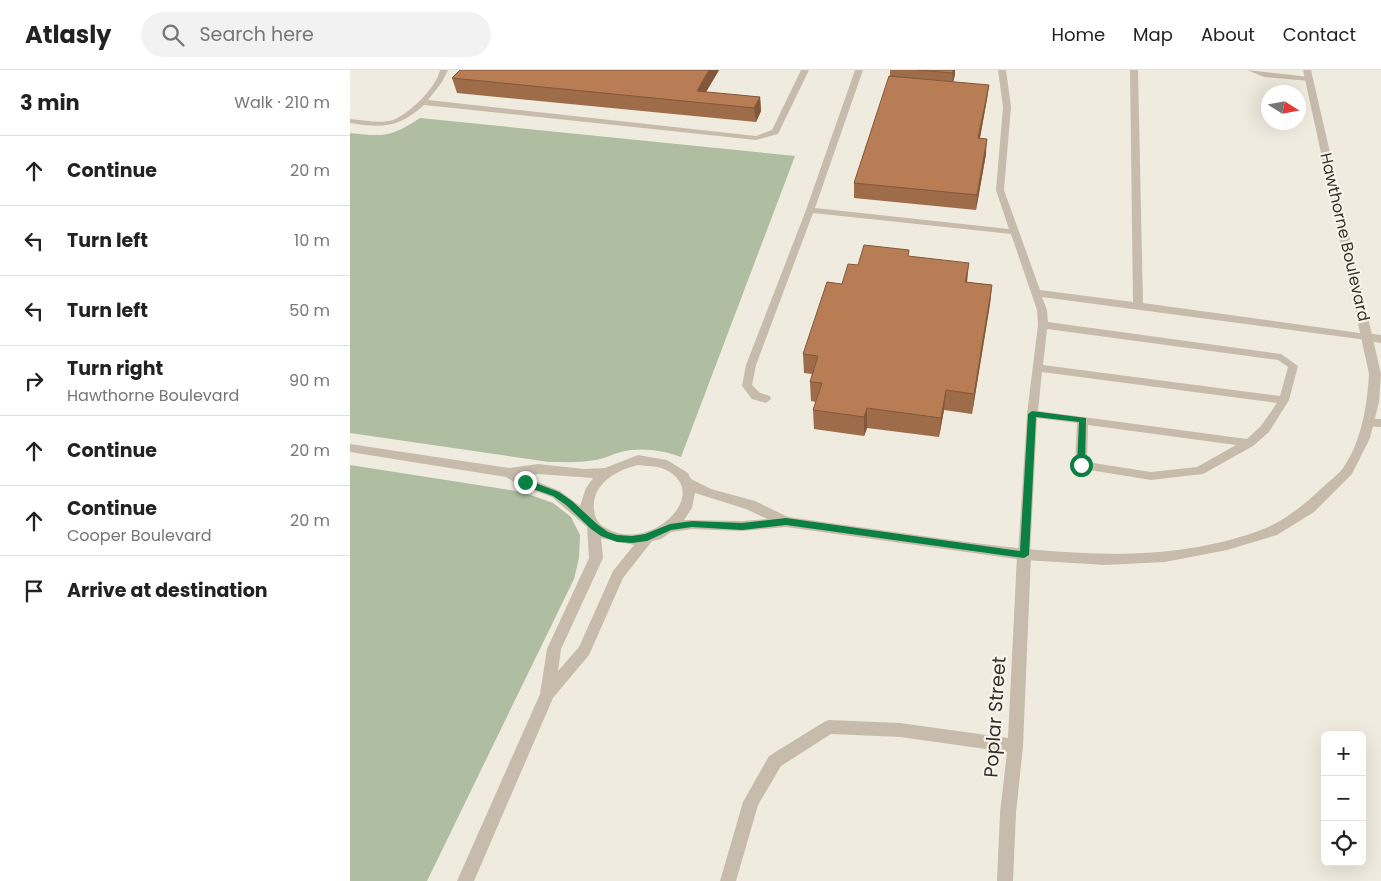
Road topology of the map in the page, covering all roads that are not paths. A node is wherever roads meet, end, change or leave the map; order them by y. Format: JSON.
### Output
{"nodes":[{"id":1,"x":444,"y":70,"type":"edge"},
{"id":2,"x":805,"y":70,"type":"edge"},
{"id":3,"x":859,"y":70,"type":"edge"},
{"id":4,"x":1002,"y":70,"type":"edge"},
{"id":5,"x":1134,"y":70,"type":"edge"},
{"id":6,"x":1251,"y":70,"type":"edge"},
{"id":7,"x":1308,"y":75,"type":"edge"},
{"id":8,"x":421,"y":102,"type":"junction"},
{"id":9,"x":350,"y":121,"type":"edge"},
{"id":10,"x":810,"y":210,"type":"junction"},
{"id":11,"x":1014,"y":232,"type":"junction"},
{"id":12,"x":1036,"y":293,"type":"junction"},
{"id":13,"x":1138,"y":305,"type":"junction"},
{"id":14,"x":1042,"y":325,"type":"junction"},
{"id":15,"x":1367,"y":336,"type":"junction"},
{"id":16,"x":1381,"y":338,"type":"edge"},
{"id":17,"x":1037,"y":368,"type":"junction"},
{"id":18,"x":766,"y":399,"type":"dead end"},
{"id":19,"x":1284,"y":400,"type":"junction"},
{"id":20,"x":1032,"y":414,"type":"junction"},
{"id":21,"x":1083,"y":420,"type":"junction"},
{"id":22,"x":1368,"y":423,"type":"junction"},
{"id":23,"x":1381,"y":424,"type":"edge"},
{"id":24,"x":1249,"y":443,"type":"junction"},
{"id":25,"x":350,"y":448,"type":"edge"},
{"id":26,"x":607,"y":472,"type":"junction"},
{"id":27,"x":509,"y":473,"type":"junction"},
{"id":28,"x":688,"y":483,"type":"junction"},
{"id":29,"x":786,"y":522,"type":"junction"},
{"id":30,"x":592,"y":523,"type":"junction"},
{"id":31,"x":670,"y":527,"type":"junction"},
{"id":32,"x":647,"y":538,"type":"junction"},
{"id":33,"x":1024,"y":555,"type":"junction"},
{"id":34,"x":547,"y":694,"type":"junction"},
{"id":35,"x":1015,"y":746,"type":"junction"},
{"id":36,"x":464,"y":881,"type":"edge"},
{"id":37,"x":728,"y":881,"type":"edge"},
{"id":38,"x":1005,"y":881,"type":"edge"}],
"edges":[{"from":1,"to":8,"type":"lane"},
{"from":2,"to":8,"type":"lane"},
{"from":3,"to":10,"type":"lane"},
{"from":4,"to":11,"type":"lane"},
{"from":5,"to":13,"type":"lane"},
{"from":6,"to":7,"type":"lane"},
{"from":7,"to":15,"type":"street","name":"Hawthorne Boulevard"},
{"from":8,"to":9,"type":"lane"},
{"from":10,"to":11,"type":"lane"},
{"from":10,"to":18,"type":"lane"},
{"from":11,"to":12,"type":"lane"},
{"from":12,"to":13,"type":"lane"},
{"from":12,"to":14,"type":"lane"},
{"from":13,"to":15,"type":"lane"},
{"from":14,"to":17,"type":"lane"},
{"from":14,"to":19,"type":"lane"},
{"from":15,"to":16,"type":"street"},
{"from":15,"to":22,"type":"street","name":"Hawthorne Boulevard"},
{"from":17,"to":19,"type":"lane"},
{"from":17,"to":20,"type":"lane"},
{"from":19,"to":24,"type":"lane"},
{"from":20,"to":21,"type":"lane"},
{"from":20,"to":33,"type":"lane"},
{"from":21,"to":24,"type":"lane"},
{"from":21,"to":24,"type":"lane"},
{"from":22,"to":23,"type":"lane"},
{"from":22,"to":33,"type":"street","name":"Hawthorne Boulevard"},
{"from":25,"to":27,"type":"street"},
{"from":26,"to":27,"type":"street"},
{"from":26,"to":28,"type":"street"},
{"from":26,"to":30,"type":"street"},
{"from":27,"to":30,"type":"street"},
{"from":28,"to":29,"type":"street","name":"Hawthorne Boulevard"},
{"from":28,"to":31,"type":"street"},
{"from":29,"to":31,"type":"street","name":"Hawthorne Boulevard"},
{"from":29,"to":33,"type":"street","name":"Hawthorne Boulevard"},
{"from":30,"to":32,"type":"street"},
{"from":30,"to":34,"type":"street"},
{"from":31,"to":32,"type":"street"},
{"from":32,"to":34,"type":"street"},
{"from":33,"to":35,"type":"street","name":"Poplar Street"},
{"from":34,"to":36,"type":"street"},
{"from":35,"to":37,"type":"street"},
{"from":35,"to":38,"type":"street","name":"Poplar Street"}]}
